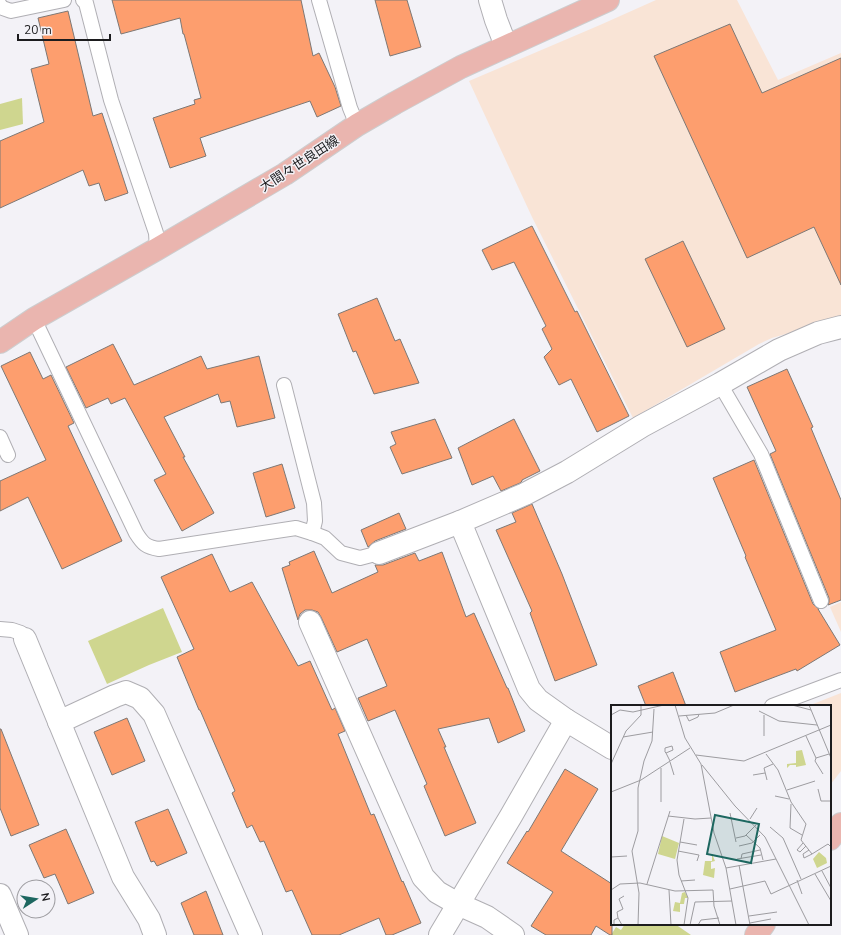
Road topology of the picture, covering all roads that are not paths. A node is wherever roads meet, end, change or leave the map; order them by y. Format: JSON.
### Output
{"nodes":[{"id":1,"x":64,"y":0,"type":"edge"},
{"id":2,"x":83,"y":0,"type":"edge"},
{"id":3,"x":319,"y":0,"type":"edge"},
{"id":4,"x":490,"y":0,"type":"edge"},
{"id":5,"x":608,"y":0,"type":"edge"},
{"id":6,"x":0,"y":5,"type":"edge"},
{"id":7,"x":506,"y":46,"type":"junction"},
{"id":8,"x":357,"y":125,"type":"junction"},
{"id":9,"x":157,"y":249,"type":"junction"},
{"id":10,"x":34,"y":319,"type":"junction"},
{"id":11,"x":841,"y":327,"type":"edge"},
{"id":12,"x":0,"y":342,"type":"edge"},
{"id":13,"x":720,"y":384,"type":"junction"},
{"id":14,"x":284,"y":385,"type":"dead end"},
{"id":15,"x":0,"y":438,"type":"edge"},
{"id":16,"x":8,"y":455,"type":"dead end"},
{"id":17,"x":460,"y":522,"type":"junction"},
{"id":18,"x":312,"y":533,"type":"junction"},
{"id":19,"x":379,"y":553,"type":"joint"},
{"id":20,"x":821,"y":601,"type":"dead end"},
{"id":21,"x":310,"y":622,"type":"dead end"},
{"id":22,"x":0,"y":629,"type":"edge"},
{"id":23,"x":25,"y":639,"type":"joint"},
{"id":24,"x":841,"y":680,"type":"edge"},
{"id":25,"x":775,"y":705,"type":"edge"},
{"id":26,"x":566,"y":720,"type":"junction"},
{"id":27,"x":59,"y":722,"type":"junction"},
{"id":28,"x":611,"y":747,"type":"edge"},
{"id":29,"x":841,"y":824,"type":"edge"},
{"id":30,"x":831,"y":838,"type":"edge"},
{"id":31,"x":0,"y":895,"type":"edge"},
{"id":32,"x":458,"y":904,"type":"junction"},
{"id":33,"x":763,"y":925,"type":"edge"},
{"id":34,"x":17,"y":935,"type":"edge"},
{"id":35,"x":155,"y":935,"type":"edge"},
{"id":36,"x":251,"y":935,"type":"edge"},
{"id":37,"x":440,"y":935,"type":"edge"},
{"id":38,"x":513,"y":935,"type":"edge"},
{"id":39,"x":756,"y":935,"type":"edge"}],
"edges":[{"from":1,"to":6,"type":"lane"},
{"from":2,"to":9,"type":"lane"},
{"from":3,"to":8,"type":"lane"},
{"from":4,"to":7,"type":"street"},
{"from":5,"to":7,"type":"main road","name":"大間々世良田線"},
{"from":7,"to":8,"type":"main road","name":"大間々世良田線"},
{"from":8,"to":9,"type":"main road","name":"大間々世良田線"},
{"from":9,"to":10,"type":"main road","name":"大間々世良田線"},
{"from":10,"to":12,"type":"main road","name":"大間々世良田線"},
{"from":10,"to":18,"type":"lane"},
{"from":11,"to":13,"type":"street"},
{"from":13,"to":17,"type":"street"},
{"from":13,"to":20,"type":"lane"},
{"from":14,"to":18,"type":"lane"},
{"from":15,"to":16,"type":"lane"},
{"from":17,"to":19,"type":"street"},
{"from":17,"to":26,"type":"street"},
{"from":18,"to":19,"type":"lane"},
{"from":21,"to":32,"type":"street"},
{"from":22,"to":23,"type":"lane"},
{"from":23,"to":27,"type":"street"},
{"from":24,"to":25,"type":"lane"},
{"from":26,"to":28,"type":"street"},
{"from":26,"to":32,"type":"street"},
{"from":27,"to":35,"type":"street"},
{"from":27,"to":36,"type":"street"},
{"from":29,"to":30,"type":"main road"},
{"from":31,"to":34,"type":"street"},
{"from":32,"to":37,"type":"street"},
{"from":32,"to":38,"type":"street"},
{"from":33,"to":39,"type":"main road"}]}
